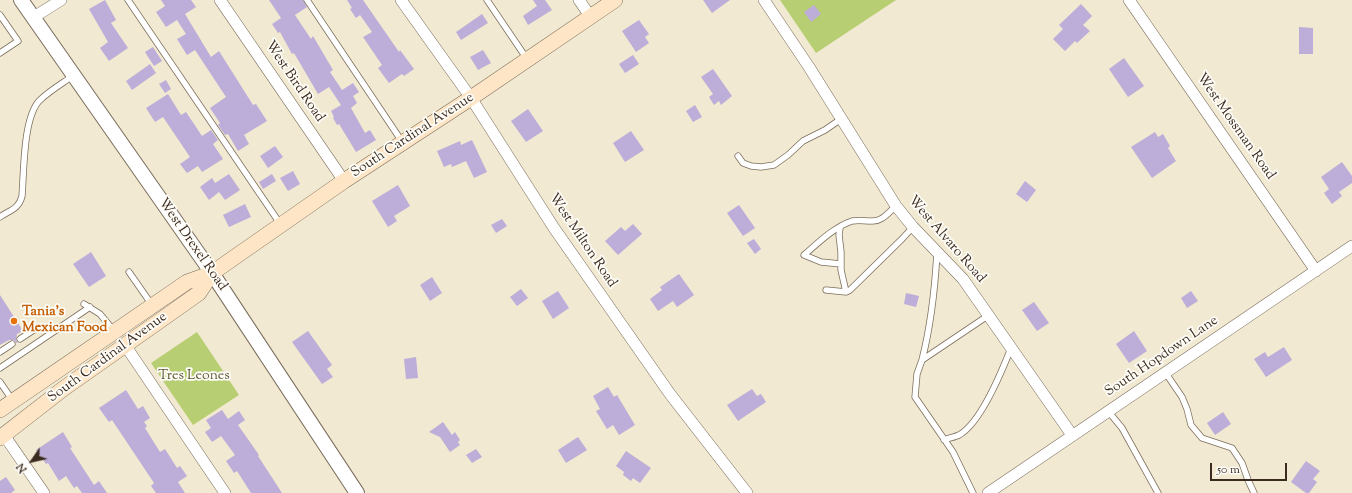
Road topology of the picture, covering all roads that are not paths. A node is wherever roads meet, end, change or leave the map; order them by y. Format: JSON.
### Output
{"nodes":[{"id":1,"x":22,"y":0,"type":"edge"},
{"id":2,"x":61,"y":0,"type":"edge"},
{"id":3,"x":128,"y":0,"type":"edge"},
{"id":4,"x":220,"y":0,"type":"edge"},
{"id":5,"x":307,"y":0,"type":"edge"},
{"id":6,"x":401,"y":0,"type":"edge"},
{"id":7,"x":487,"y":0,"type":"edge"},
{"id":8,"x":579,"y":0,"type":"edge"},
{"id":9,"x":615,"y":0,"type":"edge"},
{"id":10,"x":764,"y":0,"type":"edge"},
{"id":11,"x":1129,"y":0,"type":"edge"},
{"id":12,"x":0,"y":15,"type":"edge"},
{"id":13,"x":590,"y":16,"type":"junction"},
{"id":14,"x":34,"y":17,"type":"junction"},
{"id":15,"x":0,"y":53,"type":"edge"},
{"id":16,"x":528,"y":59,"type":"junction"},
{"id":17,"x":74,"y":75,"type":"junction"},
{"id":18,"x":471,"y":98,"type":"junction"},
{"id":19,"x":841,"y":119,"type":"junction"},
{"id":20,"x":403,"y":143,"type":"junction"},
{"id":21,"x":738,"y":156,"type":"dead end"},
{"id":22,"x":344,"y":181,"type":"junction"},
{"id":23,"x":896,"y":206,"type":"junction"},
{"id":24,"x":0,"y":217,"type":"edge"},
{"id":25,"x":281,"y":225,"type":"junction"},
{"id":26,"x":913,"y":226,"type":"junction"},
{"id":27,"x":840,"y":228,"type":"junction"},
{"id":28,"x":1352,"y":246,"type":"edge"},
{"id":29,"x":937,"y":251,"type":"junction"},
{"id":30,"x":841,"y":264,"type":"junction"},
{"id":31,"x":1316,"y":271,"type":"junction"},
{"id":32,"x":129,"y":272,"type":"dead end"},
{"id":33,"x":212,"y":273,"type":"junction"},
{"id":34,"x":826,"y":290,"type":"dead end"},
{"id":35,"x":846,"y":292,"type":"junction"},
{"id":36,"x":84,"y":304,"type":"dead end"},
{"id":37,"x":152,"y":306,"type":"junction"},
{"id":38,"x":90,"y":307,"type":"junction"},
{"id":39,"x":989,"y":315,"type":"junction"},
{"id":40,"x":38,"y":327,"type":"dead end"},
{"id":41,"x":114,"y":331,"type":"junction"},
{"id":42,"x":20,"y":339,"type":"dead end"},
{"id":43,"x":12,"y":344,"type":"dead end"},
{"id":44,"x":125,"y":345,"type":"junction"},
{"id":45,"x":1011,"y":348,"type":"junction"},
{"id":46,"x":0,"y":352,"type":"edge"},
{"id":47,"x":922,"y":360,"type":"junction"},
{"id":48,"x":0,"y":368,"type":"edge"},
{"id":49,"x":1165,"y":372,"type":"junction"},
{"id":50,"x":68,"y":374,"type":"junction"},
{"id":51,"x":0,"y":382,"type":"edge"},
{"id":52,"x":13,"y":401,"type":"junction"},
{"id":53,"x":0,"y":410,"type":"edge"},
{"id":54,"x":1108,"y":411,"type":"junction"},
{"id":55,"x":1072,"y":435,"type":"junction"},
{"id":56,"x":2,"y":437,"type":"edge"},
{"id":57,"x":944,"y":440,"type":"junction"},
{"id":58,"x":996,"y":491,"type":"edge"},
{"id":59,"x":44,"y":493,"type":"edge"},
{"id":60,"x":225,"y":493,"type":"edge"},
{"id":61,"x":357,"y":493,"type":"edge"},
{"id":62,"x":746,"y":493,"type":"edge"},
{"id":63,"x":973,"y":493,"type":"edge"},
{"id":64,"x":1158,"y":493,"type":"edge"},
{"id":65,"x":1254,"y":493,"type":"edge"}],
"edges":[{"from":1,"to":14,"type":"street","name":"West Drexel Road"},
{"from":2,"to":14,"type":"street"},
{"from":3,"to":25,"type":"lane"},
{"from":4,"to":22,"type":"street","name":"West Bird Road"},
{"from":5,"to":20,"type":"lane"},
{"from":6,"to":18,"type":"street","name":"West Milton Road"},
{"from":7,"to":16,"type":"lane"},
{"from":8,"to":13,"type":"street"},
{"from":9,"to":13,"type":"main road","name":"South Cardinal Avenue"},
{"from":10,"to":19,"type":"street","name":"West Alvaro Road"},
{"from":11,"to":31,"type":"street","name":"West Mossman Road"},
{"from":12,"to":15,"type":"lane"},
{"from":13,"to":16,"type":"main road","name":"South Cardinal Avenue"},
{"from":14,"to":17,"type":"street","name":"West Drexel Road"},
{"from":16,"to":18,"type":"main road","name":"South Cardinal Avenue"},
{"from":17,"to":24,"type":"lane"},
{"from":17,"to":33,"type":"street","name":"West Drexel Road"},
{"from":18,"to":20,"type":"main road","name":"South Cardinal Avenue"},
{"from":18,"to":62,"type":"street","name":"West Milton Road"},
{"from":19,"to":21,"type":"lane"},
{"from":19,"to":23,"type":"street","name":"West Alvaro Road"},
{"from":20,"to":22,"type":"main road","name":"South Cardinal Avenue"},
{"from":22,"to":25,"type":"main road","name":"South Cardinal Avenue"},
{"from":23,"to":26,"type":"street","name":"West Alvaro Road"},
{"from":23,"to":27,"type":"lane"},
{"from":25,"to":33,"type":"main road","name":"South Cardinal Avenue"},
{"from":26,"to":29,"type":"street","name":"West Alvaro Road"},
{"from":26,"to":35,"type":"lane"},
{"from":27,"to":30,"type":"lane"},
{"from":27,"to":30,"type":"lane"},
{"from":28,"to":31,"type":"street","name":"South Hopdown Lane"},
{"from":29,"to":39,"type":"street","name":"West Alvaro Road"},
{"from":29,"to":47,"type":"lane"},
{"from":30,"to":35,"type":"lane"},
{"from":31,"to":49,"type":"street","name":"South Hopdown Lane"},
{"from":32,"to":37,"type":"lane"},
{"from":33,"to":37,"type":"main road","name":"South Cardinal Avenue"},
{"from":33,"to":44,"type":"main road","name":"South Cardinal Avenue"},
{"from":33,"to":61,"type":"street","name":"West Drexel Road"},
{"from":34,"to":35,"type":"lane"},
{"from":36,"to":38,"type":"lane"},
{"from":37,"to":41,"type":"main road","name":"South Cardinal Avenue"},
{"from":38,"to":41,"type":"lane"},
{"from":38,"to":48,"type":"lane"},
{"from":39,"to":45,"type":"street","name":"West Alvaro Road"},
{"from":39,"to":47,"type":"lane"},
{"from":40,"to":42,"type":"lane"},
{"from":41,"to":50,"type":"main road","name":"South Cardinal Avenue"},
{"from":43,"to":46,"type":"lane"},
{"from":44,"to":50,"type":"main road","name":"South Cardinal Avenue"},
{"from":44,"to":60,"type":"street"},
{"from":45,"to":55,"type":"street","name":"West Alvaro Road"},
{"from":45,"to":57,"type":"lane"},
{"from":47,"to":57,"type":"lane"},
{"from":49,"to":54,"type":"street","name":"South Hopdown Lane"},
{"from":49,"to":65,"type":"lane"},
{"from":50,"to":52,"type":"main road","name":"South Cardinal Avenue"},
{"from":50,"to":56,"type":"main road","name":"South Cardinal Avenue"},
{"from":51,"to":52,"type":"lane"},
{"from":52,"to":53,"type":"main road","name":"South Cardinal Avenue"},
{"from":54,"to":55,"type":"street","name":"South Hopdown Lane"},
{"from":54,"to":64,"type":"lane"},
{"from":55,"to":58,"type":"street","name":"South Hopdown Lane"},
{"from":56,"to":59,"type":"street"},
{"from":57,"to":63,"type":"lane"}]}
